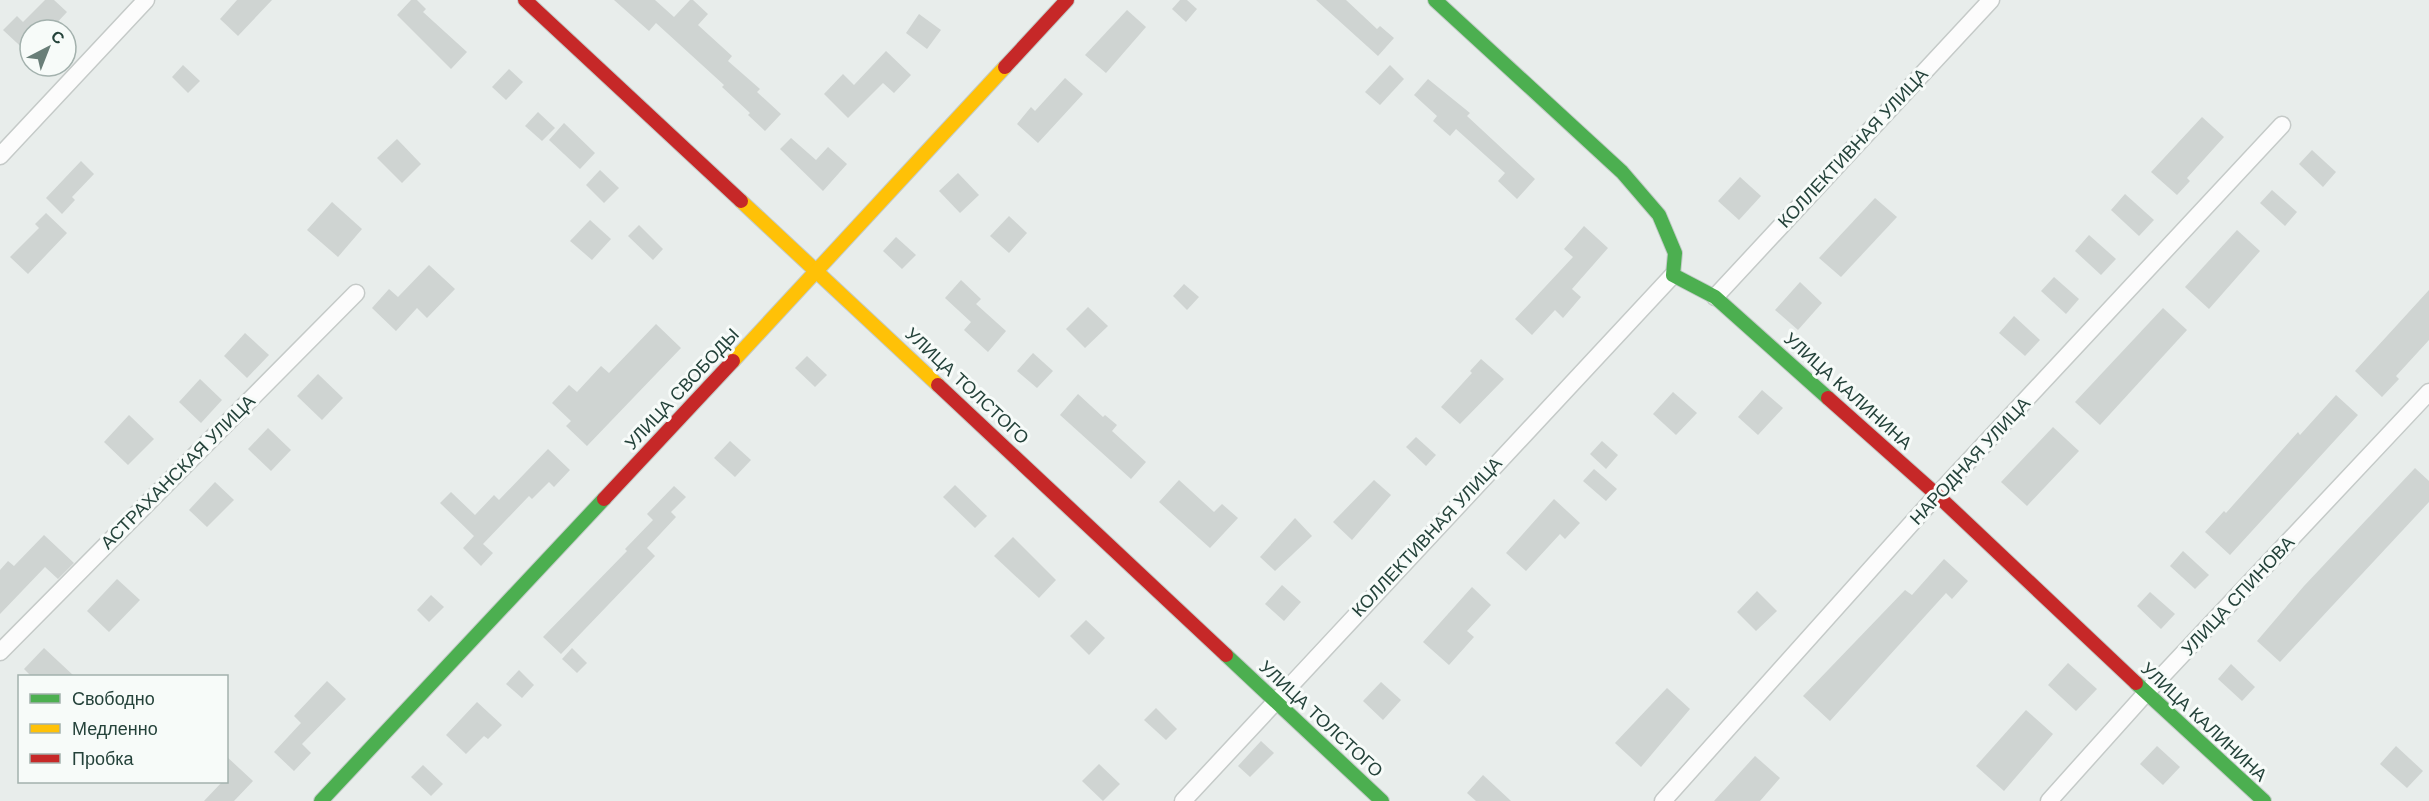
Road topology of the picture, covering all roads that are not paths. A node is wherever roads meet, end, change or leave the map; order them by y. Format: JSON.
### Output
{"nodes":[{"id":1,"x":146,"y":0,"type":"edge"},
{"id":2,"x":525,"y":0,"type":"edge"},
{"id":3,"x":1067,"y":0,"type":"edge"},
{"id":4,"x":1435,"y":0,"type":"edge"},
{"id":5,"x":1991,"y":0,"type":"edge"},
{"id":6,"x":2282,"y":125,"type":"dead end"},
{"id":7,"x":0,"y":156,"type":"edge"},
{"id":8,"x":818,"y":271,"type":"junction"},
{"id":9,"x":1673,"y":275,"type":"junction"},
{"id":10,"x":356,"y":293,"type":"dead end"},
{"id":11,"x":1714,"y":297,"type":"junction"},
{"id":12,"x":2429,"y":392,"type":"edge"},
{"id":13,"x":1937,"y":495,"type":"junction"},
{"id":14,"x":0,"y":652,"type":"edge"},
{"id":15,"x":2146,"y":693,"type":"junction"},
{"id":16,"x":1274,"y":700,"type":"junction"},
{"id":17,"x":321,"y":801,"type":"edge"},
{"id":18,"x":1183,"y":801,"type":"edge"},
{"id":19,"x":1382,"y":801,"type":"edge"},
{"id":20,"x":1663,"y":801,"type":"edge"},
{"id":21,"x":2049,"y":801,"type":"edge"},
{"id":22,"x":2264,"y":801,"type":"edge"}],
"edges":[{"from":1,"to":7,"type":"street"},
{"from":2,"to":8,"type":"street","name":"УЛИЦА ТОЛСТОГО"},
{"from":3,"to":8,"type":"street","name":"УЛИЦА СВОБОДЫ"},
{"from":4,"to":9,"type":"street"},
{"from":5,"to":11,"type":"street","name":"КОЛЛЕКТИВНАЯ УЛИЦА"},
{"from":6,"to":13,"type":"street","name":"НАРОДНАЯ УЛИЦА"},
{"from":8,"to":16,"type":"street","name":"УЛИЦА ТОЛСТОГО"},
{"from":8,"to":17,"type":"street","name":"УЛИЦА СВОБОДЫ"},
{"from":9,"to":11,"type":"street","name":"УЛИЦА КАЛИНИНА"},
{"from":9,"to":16,"type":"street","name":"КОЛЛЕКТИВНАЯ УЛИЦА"},
{"from":10,"to":14,"type":"street","name":"АСТРАХАНСКАЯ УЛИЦА"},
{"from":11,"to":13,"type":"street","name":"УЛИЦА КАЛИНИНА"},
{"from":12,"to":15,"type":"street","name":"УЛИЦА СПИНОВА"},
{"from":13,"to":15,"type":"street","name":"УЛИЦА КАЛИНИНА"},
{"from":13,"to":20,"type":"street","name":"НАРОДНАЯ УЛИЦА"},
{"from":15,"to":21,"type":"street","name":"УЛИЦА СПИНОВА"},
{"from":15,"to":22,"type":"street","name":"УЛИЦА КАЛИНИНА"},
{"from":16,"to":18,"type":"street","name":"КОЛЛЕКТИВНАЯ УЛИЦА"},
{"from":16,"to":19,"type":"street","name":"УЛИЦА ТОЛСТОГО"}]}
